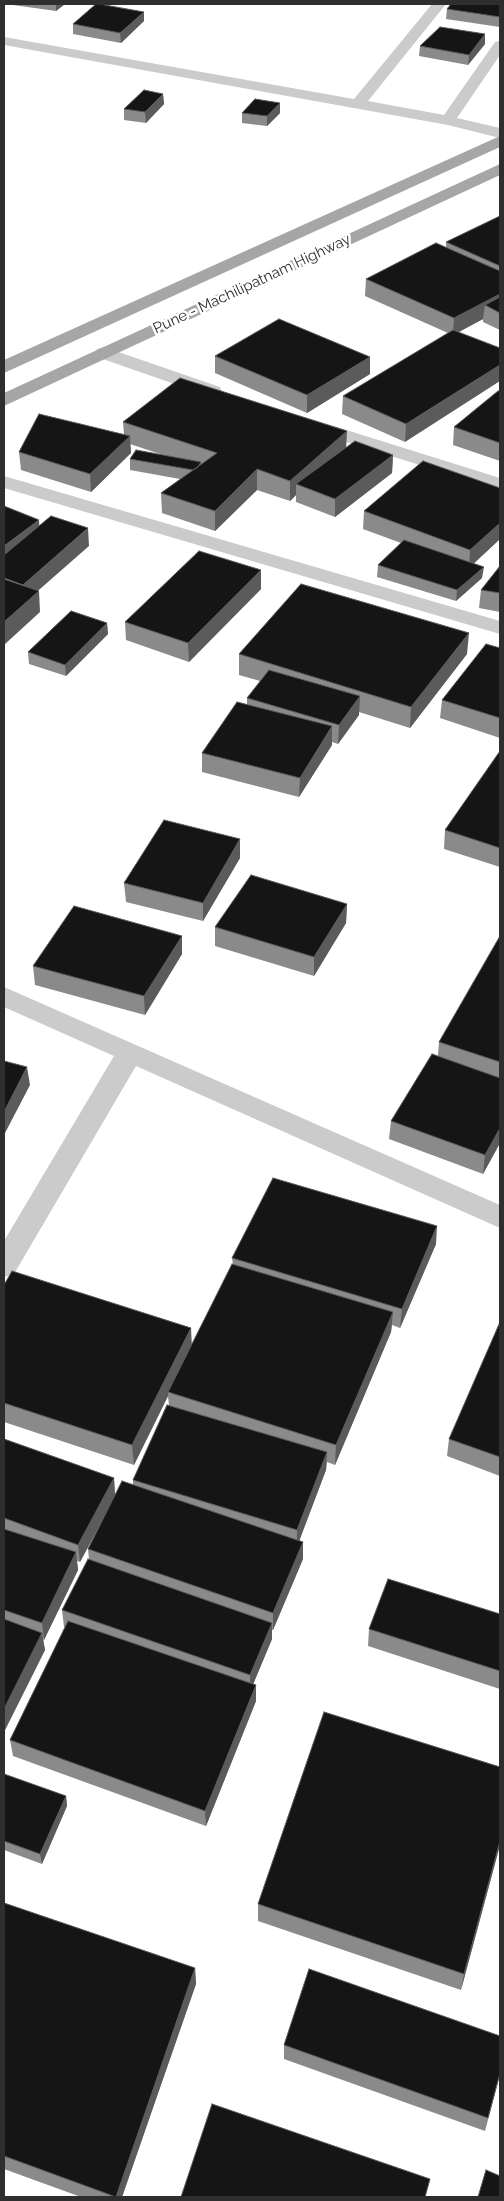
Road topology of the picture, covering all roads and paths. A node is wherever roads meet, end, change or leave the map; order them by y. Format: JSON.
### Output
{"nodes":[{"id":1,"x":439,"y":4,"type":"edge"},
{"id":2,"x":4,"y":40,"type":"edge"},
{"id":3,"x":500,"y":45,"type":"edge"},
{"id":4,"x":358,"y":104,"type":"junction"},
{"id":5,"x":448,"y":120,"type":"junction"},
{"id":6,"x":500,"y":133,"type":"edge"},
{"id":7,"x":500,"y":141,"type":"edge"},
{"id":8,"x":500,"y":169,"type":"edge"},
{"id":9,"x":104,"y":354,"type":"junction"},
{"id":10,"x":4,"y":367,"type":"edge"},
{"id":11,"x":226,"y":396,"type":"edge"},
{"id":12,"x":4,"y":400,"type":"edge"},
{"id":13,"x":292,"y":418,"type":"edge"},
{"id":14,"x":4,"y":482,"type":"edge"},
{"id":15,"x":500,"y":484,"type":"edge"},
{"id":16,"x":500,"y":628,"type":"edge"},
{"id":17,"x":4,"y":996,"type":"edge"},
{"id":18,"x":130,"y":1053,"type":"junction"},
{"id":19,"x":500,"y":1217,"type":"edge"},
{"id":20,"x":4,"y":1266,"type":"edge"}],
"edges":[{"from":1,"to":4,"type":"street"},
{"from":2,"to":4,"type":"street"},
{"from":3,"to":5,"type":"street"},
{"from":4,"to":5,"type":"street"},
{"from":5,"to":6,"type":"street"},
{"from":7,"to":10,"type":"main road","name":"Pune - Machilipatnam Highway"},
{"from":8,"to":9,"type":"main road","name":"Pune - Machilipatnam Highway"},
{"from":9,"to":11,"type":"street"},
{"from":9,"to":12,"type":"main road","name":"Pune - Machilipatnam Highway"},
{"from":13,"to":15,"type":"street"},
{"from":14,"to":16,"type":"street"},
{"from":17,"to":18,"type":"street"},
{"from":18,"to":19,"type":"street"},
{"from":18,"to":20,"type":"street"}]}
